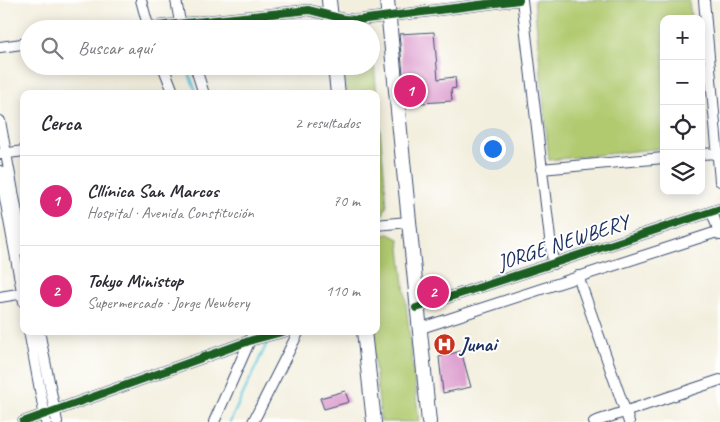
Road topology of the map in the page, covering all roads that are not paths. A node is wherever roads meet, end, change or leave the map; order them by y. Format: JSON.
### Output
{"nodes":[{"id":1,"x":141,"y":0,"type":"edge"},
{"id":2,"x":176,"y":0,"type":"edge"},
{"id":3,"x":329,"y":0,"type":"edge"},
{"id":4,"x":387,"y":0,"type":"edge"},
{"id":5,"x":520,"y":0,"type":"edge"},
{"id":6,"x":704,"y":0,"type":"edge"},
{"id":7,"x":388,"y":17,"type":"junction"},
{"id":8,"x":146,"y":20,"type":"edge"},
{"id":9,"x":179,"y":20,"type":"edge"},
{"id":10,"x":223,"y":20,"type":"edge"},
{"id":11,"x":328,"y":20,"type":"edge"},
{"id":12,"x":332,"y":20,"type":"edge"},
{"id":13,"x":358,"y":20,"type":"edge"},
{"id":14,"x":20,"y":44,"type":"edge"},
{"id":15,"x":0,"y":47,"type":"edge"},
{"id":16,"x":167,"y":75,"type":"edge"},
{"id":17,"x":198,"y":75,"type":"edge"},
{"id":18,"x":336,"y":75,"type":"edge"},
{"id":19,"x":172,"y":90,"type":"edge"},
{"id":20,"x":203,"y":90,"type":"edge"},
{"id":21,"x":338,"y":90,"type":"edge"},
{"id":22,"x":0,"y":121,"type":"edge"},
{"id":23,"x":20,"y":152,"type":"edge"},
{"id":24,"x":718,"y":153,"type":"junction"},
{"id":25,"x":3,"y":154,"type":"edge"},
{"id":26,"x":705,"y":154,"type":"edge"},
{"id":27,"x":660,"y":158,"type":"edge"},
{"id":28,"x":541,"y":169,"type":"junction"},
{"id":29,"x":0,"y":171,"type":"edge"},
{"id":30,"x":720,"y":181,"type":"edge"},
{"id":31,"x":716,"y":210,"type":"edge"},
{"id":32,"x":408,"y":222,"type":"junction"},
{"id":33,"x":380,"y":225,"type":"edge"},
{"id":34,"x":720,"y":232,"type":"edge"},
{"id":35,"x":20,"y":233,"type":"edge"},
{"id":36,"x":553,"y":264,"type":"junction"},
{"id":37,"x":578,"y":276,"type":"junction"},
{"id":38,"x":20,"y":280,"type":"edge"},
{"id":39,"x":20,"y":296,"type":"edge"},
{"id":40,"x":0,"y":297,"type":"edge"},
{"id":41,"x":416,"y":308,"type":"junction"},
{"id":42,"x":418,"y":329,"type":"junction"},
{"id":43,"x":30,"y":335,"type":"edge"},
{"id":44,"x":40,"y":335,"type":"edge"},
{"id":45,"x":298,"y":335,"type":"edge"},
{"id":46,"x":364,"y":335,"type":"edge"},
{"id":47,"x":253,"y":336,"type":"edge"},
{"id":48,"x":720,"y":380,"type":"edge"},
{"id":49,"x":55,"y":409,"type":"junction"},
{"id":50,"x":626,"y":411,"type":"junction"},
{"id":51,"x":45,"y":418,"type":"edge"},
{"id":52,"x":24,"y":422,"type":"edge"},
{"id":53,"x":57,"y":422,"type":"edge"},
{"id":54,"x":214,"y":422,"type":"edge"},
{"id":55,"x":253,"y":422,"type":"edge"},
{"id":56,"x":374,"y":422,"type":"edge"},
{"id":57,"x":429,"y":422,"type":"edge"},
{"id":58,"x":594,"y":422,"type":"edge"},
{"id":59,"x":629,"y":422,"type":"edge"}],
"edges":[{"from":1,"to":8,"type":"street"},
{"from":2,"to":9,"type":"street"},
{"from":3,"to":12,"type":"main road"},
{"from":4,"to":7,"type":"main road"},
{"from":5,"to":7,"type":"street"},
{"from":5,"to":28,"type":"street"},
{"from":6,"to":24,"type":"street"},
{"from":7,"to":13,"type":"street"},
{"from":7,"to":32,"type":"main road"},
{"from":10,"to":11,"type":"street"},
{"from":14,"to":15,"type":"street"},
{"from":16,"to":19,"type":"street"},
{"from":17,"to":20,"type":"street"},
{"from":18,"to":21,"type":"main road"},
{"from":22,"to":25,"type":"street"},
{"from":23,"to":25,"type":"street"},
{"from":24,"to":26,"type":"street"},
{"from":24,"to":30,"type":"street"},
{"from":25,"to":35,"type":"street"},
{"from":27,"to":28,"type":"street"},
{"from":28,"to":36,"type":"street"},
{"from":29,"to":38,"type":"street"},
{"from":31,"to":34,"type":"street"},
{"from":31,"to":36,"type":"street","name":"JORGE NEWBERY"},
{"from":32,"to":33,"type":"street"},
{"from":32,"to":41,"type":"main road"},
{"from":34,"to":37,"type":"street","name":"JORGE NEWBERY"},
{"from":36,"to":41,"type":"street","name":"JORGE NEWBERY"},
{"from":37,"to":42,"type":"street","name":"JORGE NEWBERY"},
{"from":37,"to":50,"type":"street"},
{"from":39,"to":40,"type":"street"},
{"from":41,"to":42,"type":"main road"},
{"from":42,"to":57,"type":"main road"},
{"from":43,"to":51,"type":"street"},
{"from":44,"to":49,"type":"street"},
{"from":45,"to":55,"type":"street"},
{"from":46,"to":56,"type":"main road"},
{"from":47,"to":49,"type":"street"},
{"from":47,"to":54,"type":"street"},
{"from":48,"to":50,"type":"street"},
{"from":49,"to":51,"type":"street"},
{"from":49,"to":53,"type":"street"},
{"from":50,"to":58,"type":"street"},
{"from":50,"to":59,"type":"street"},
{"from":51,"to":52,"type":"street"}]}
